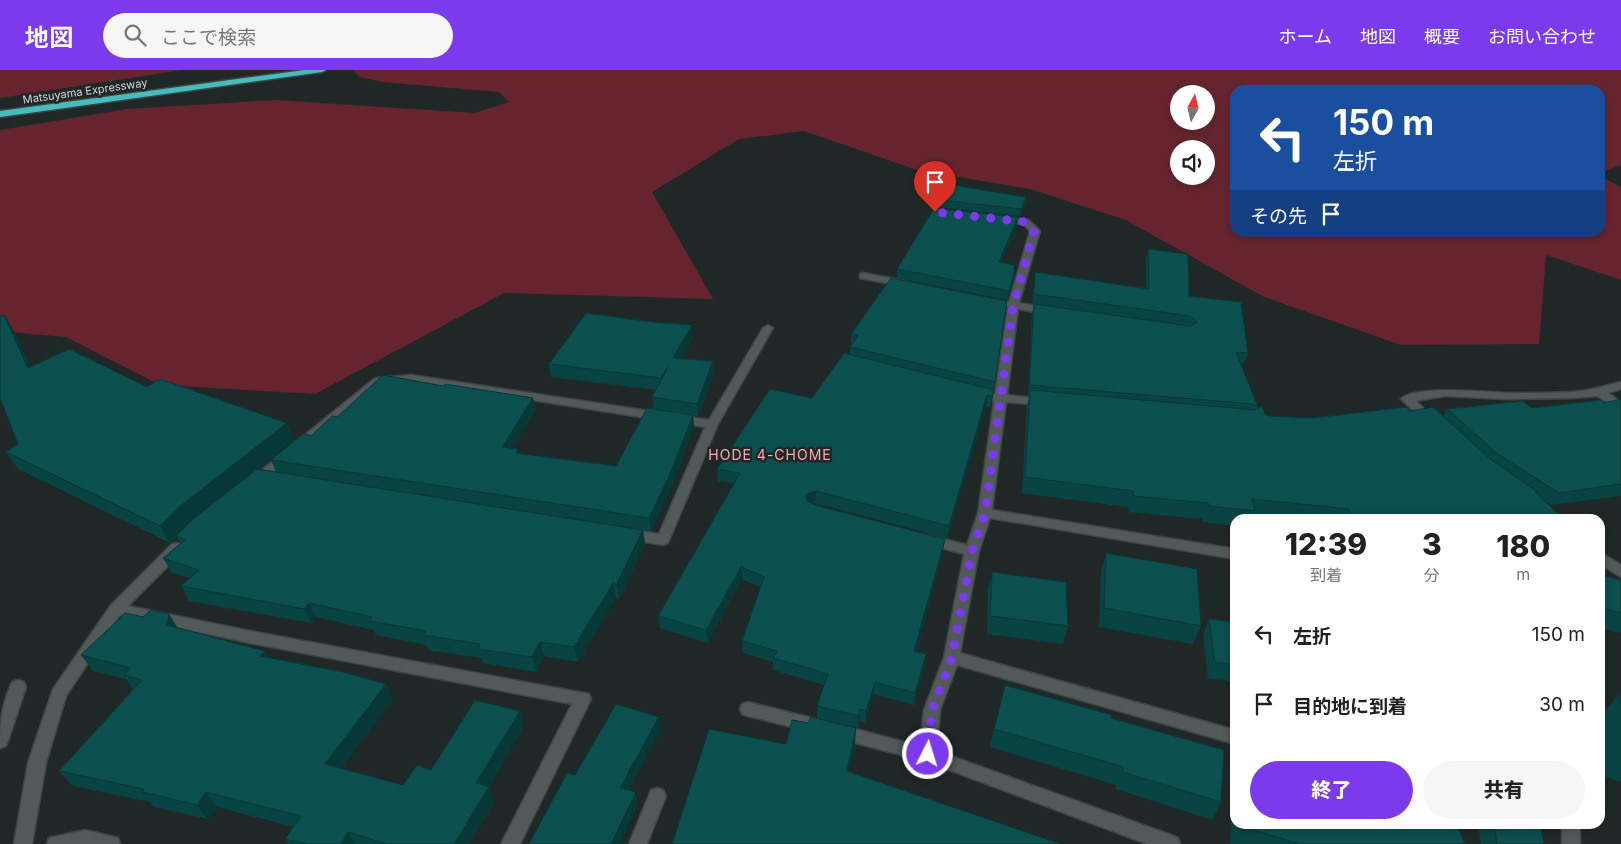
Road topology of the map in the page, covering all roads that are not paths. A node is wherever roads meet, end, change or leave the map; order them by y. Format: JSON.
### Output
{"nodes":[{"id":1,"x":322,"y":70,"type":"edge"},
{"id":2,"x":160,"y":91,"type":"junction"},
{"id":3,"x":0,"y":114,"type":"edge"},
{"id":4,"x":0,"y":120,"type":"edge"},
{"id":5,"x":989,"y":218,"type":"edge"},
{"id":6,"x":863,"y":276,"type":"dead end"},
{"id":7,"x":920,"y":287,"type":"edge"},
{"id":8,"x":994,"y":302,"type":"edge"},
{"id":9,"x":1013,"y":306,"type":"junction"},
{"id":10,"x":1062,"y":313,"type":"edge"},
{"id":11,"x":768,"y":328,"type":"dead end"},
{"id":12,"x":1621,"y":385,"type":"edge"},
{"id":13,"x":1599,"y":392,"type":"junction"},
{"id":14,"x":981,"y":394,"type":"edge"},
{"id":15,"x":1000,"y":398,"type":"junction"},
{"id":16,"x":1059,"y":403,"type":"edge"},
{"id":17,"x":1621,"y":407,"type":"edge"},
{"id":18,"x":712,"y":424,"type":"junction"},
{"id":19,"x":1436,"y":425,"type":"edge"},
{"id":20,"x":259,"y":476,"type":"junction"},
{"id":21,"x":279,"y":479,"type":"edge"},
{"id":22,"x":245,"y":488,"type":"edge"},
{"id":23,"x":985,"y":513,"type":"junction"},
{"id":24,"x":614,"y":532,"type":"edge"},
{"id":25,"x":189,"y":536,"type":"edge"},
{"id":26,"x":916,"y":536,"type":"edge"},
{"id":27,"x":972,"y":551,"type":"junction"},
{"id":28,"x":1230,"y":553,"type":"edge"},
{"id":29,"x":1605,"y":561,"type":"edge"},
{"id":30,"x":1621,"y":572,"type":"edge"},
{"id":31,"x":116,"y":609,"type":"junction"},
{"id":32,"x":952,"y":657,"type":"junction"},
{"id":33,"x":18,"y":687,"type":"dead end"},
{"id":34,"x":748,"y":709,"type":"dead end"},
{"id":35,"x":1230,"y":736,"type":"edge"},
{"id":36,"x":0,"y":741,"type":"edge"},
{"id":37,"x":928,"y":754,"type":"junction"},
{"id":38,"x":657,"y":796,"type":"dead end"},
{"id":39,"x":1571,"y":829,"type":"edge"},
{"id":40,"x":23,"y":844,"type":"edge"},
{"id":41,"x":56,"y":844,"type":"edge"},
{"id":42,"x":111,"y":844,"type":"edge"},
{"id":43,"x":510,"y":844,"type":"edge"},
{"id":44,"x":638,"y":844,"type":"edge"},
{"id":45,"x":1171,"y":844,"type":"edge"},
{"id":46,"x":1571,"y":844,"type":"edge"}],
"edges":[{"from":1,"to":2,"type":"highway","name":"Matsuyama Expressway"},
{"from":2,"to":3,"type":"highway","name":"Matsuyama Expressway"},
{"from":2,"to":4,"type":"highway"},
{"from":5,"to":9,"type":"street"},
{"from":6,"to":7,"type":"street"},
{"from":8,"to":9,"type":"street"},
{"from":9,"to":10,"type":"street"},
{"from":9,"to":15,"type":"street"},
{"from":11,"to":18,"type":"street"},
{"from":12,"to":13,"type":"street"},
{"from":13,"to":17,"type":"street"},
{"from":13,"to":19,"type":"street"},
{"from":14,"to":15,"type":"street"},
{"from":15,"to":16,"type":"street"},
{"from":15,"to":23,"type":"street"},
{"from":18,"to":20,"type":"street"},
{"from":18,"to":24,"type":"street"},
{"from":20,"to":21,"type":"street"},
{"from":20,"to":22,"type":"street"},
{"from":23,"to":27,"type":"street"},
{"from":23,"to":28,"type":"street"},
{"from":25,"to":31,"type":"street"},
{"from":26,"to":27,"type":"street"},
{"from":27,"to":32,"type":"street"},
{"from":29,"to":30,"type":"street"},
{"from":31,"to":40,"type":"street"},
{"from":31,"to":43,"type":"street"},
{"from":32,"to":35,"type":"street"},
{"from":32,"to":37,"type":"street"},
{"from":33,"to":36,"type":"street"},
{"from":34,"to":37,"type":"street"},
{"from":37,"to":45,"type":"street"},
{"from":38,"to":44,"type":"street"},
{"from":39,"to":46,"type":"street"},
{"from":41,"to":42,"type":"street"}]}
